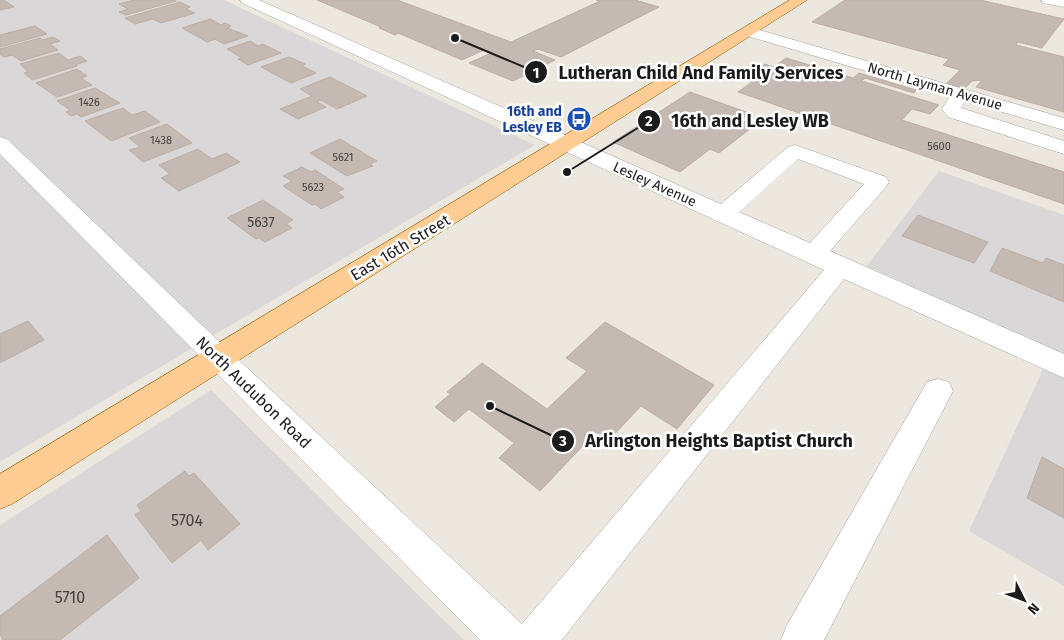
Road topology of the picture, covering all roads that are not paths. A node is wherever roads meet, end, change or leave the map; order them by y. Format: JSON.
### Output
{"nodes":[{"id":1,"x":247,"y":0,"type":"edge"},
{"id":2,"x":800,"y":0,"type":"edge"},
{"id":3,"x":1048,"y":0,"type":"edge"},
{"id":4,"x":1064,"y":4,"type":"edge"},
{"id":5,"x":749,"y":32,"type":"junction"},
{"id":6,"x":961,"y":94,"type":"junction"},
{"id":7,"x":1064,"y":124,"type":"edge"},
{"id":8,"x":0,"y":143,"type":"edge"},
{"id":9,"x":567,"y":144,"type":"junction"},
{"id":10,"x":1064,"y":148,"type":"edge"},
{"id":11,"x":723,"y":214,"type":"junction"},
{"id":12,"x":826,"y":261,"type":"junction"},
{"id":13,"x":218,"y":358,"type":"junction"},
{"id":14,"x":1064,"y":367,"type":"edge"},
{"id":15,"x":938,"y":391,"type":"dead end"},
{"id":16,"x":0,"y":493,"type":"edge"},
{"id":17,"x":510,"y":640,"type":"edge"},
{"id":18,"x":536,"y":640,"type":"edge"},
{"id":19,"x":802,"y":640,"type":"edge"}],
"edges":[{"from":1,"to":9,"type":"street","name":"Lesley Avenue"},
{"from":2,"to":5,"type":"main road","name":"East 16th Street"},
{"from":3,"to":4,"type":"street"},
{"from":5,"to":6,"type":"street","name":"North Layman Avenue"},
{"from":5,"to":9,"type":"main road","name":"East 16th Street"},
{"from":6,"to":7,"type":"street","name":"North Layman Avenue"},
{"from":6,"to":10,"type":"street"},
{"from":8,"to":13,"type":"street","name":"North Audubon Road"},
{"from":9,"to":11,"type":"street","name":"Lesley Avenue"},
{"from":9,"to":13,"type":"main road","name":"East 16th Street"},
{"from":11,"to":12,"type":"street","name":"Lesley Avenue"},
{"from":11,"to":12,"type":"street"},
{"from":12,"to":14,"type":"street","name":"Lesley Avenue"},
{"from":12,"to":18,"type":"street"},
{"from":13,"to":16,"type":"main road","name":"East 16th Street"},
{"from":13,"to":17,"type":"street","name":"North Audubon Road"},
{"from":15,"to":19,"type":"street"}]}
